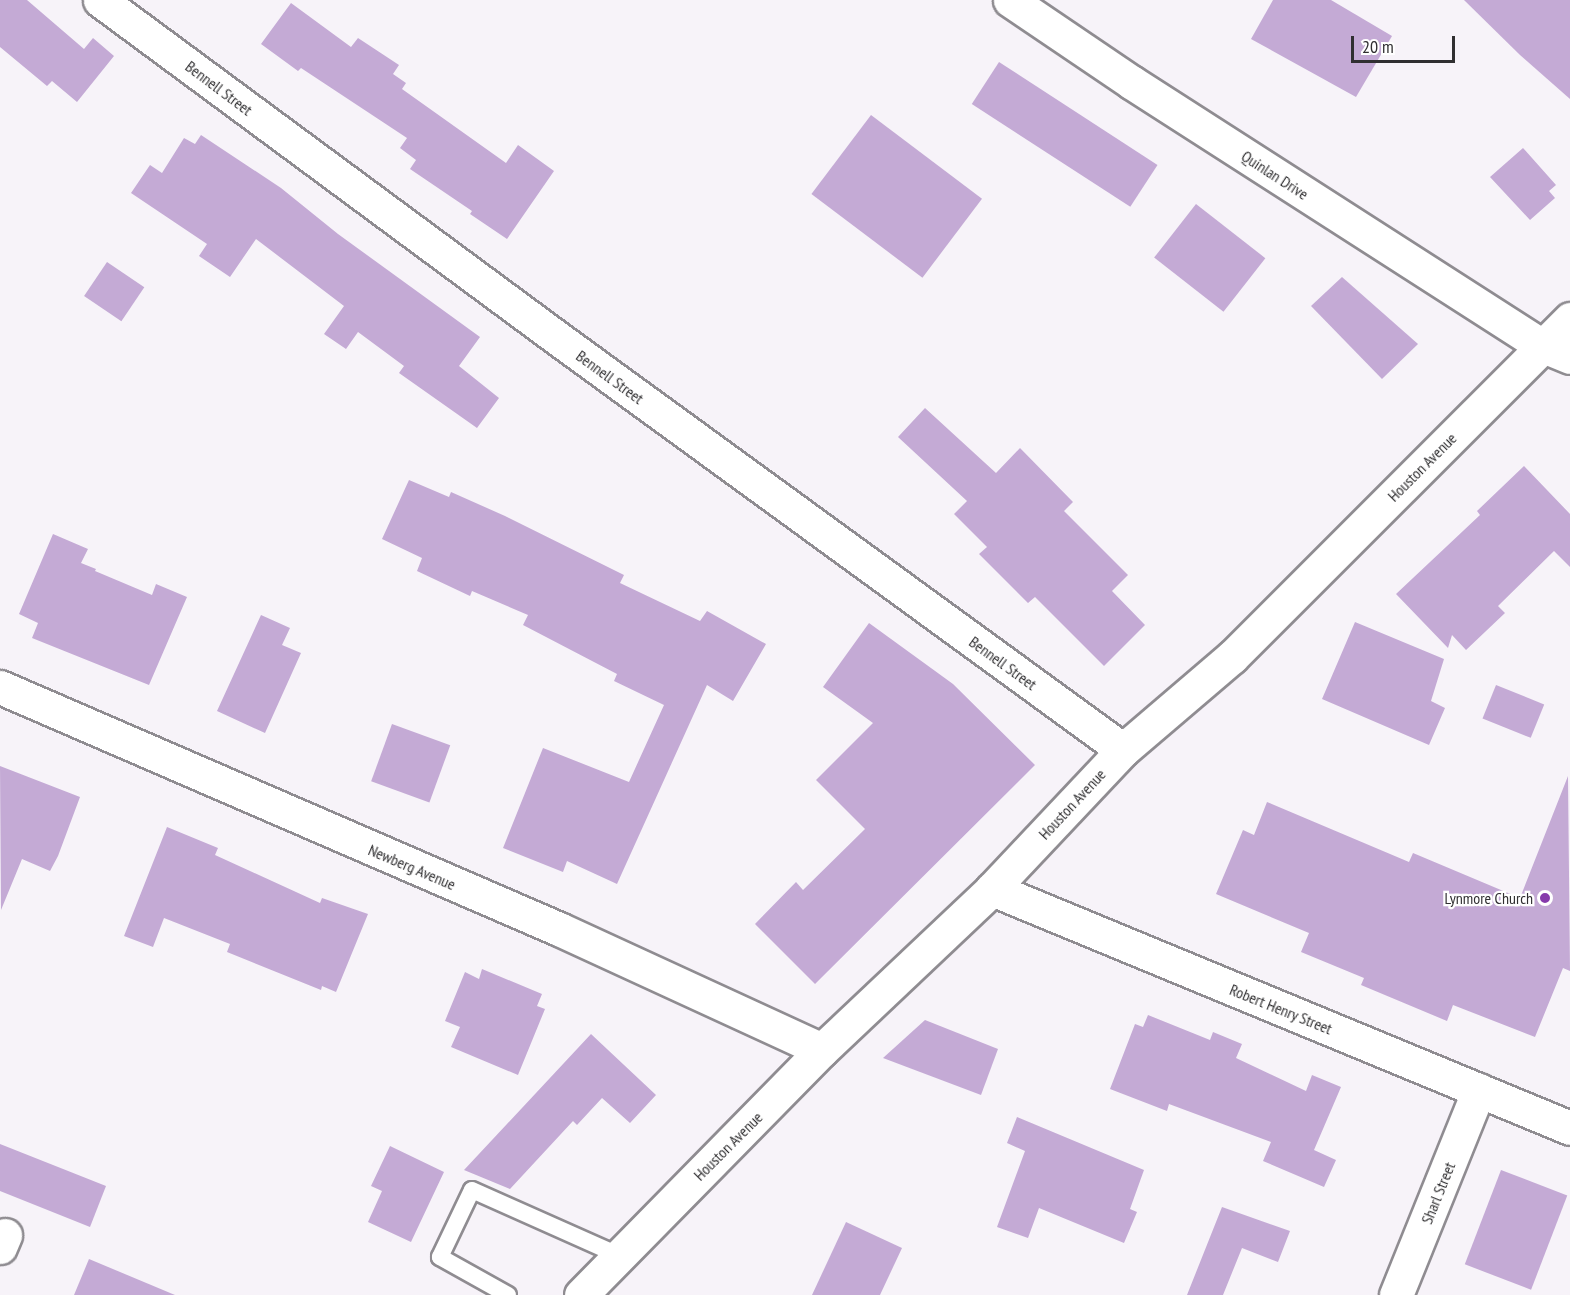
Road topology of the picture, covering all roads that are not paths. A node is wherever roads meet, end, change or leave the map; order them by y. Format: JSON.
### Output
{"nodes":[{"id":1,"x":100,"y":0,"type":"edge"},
{"id":2,"x":1010,"y":0,"type":"edge"},
{"id":3,"x":1570,"y":319,"type":"edge"},
{"id":4,"x":1556,"y":352,"type":"edge"},
{"id":5,"x":0,"y":687,"type":"edge"},
{"id":6,"x":1123,"y":750,"type":"junction"},
{"id":7,"x":992,"y":889,"type":"junction"},
{"id":8,"x":822,"y":1050,"type":"junction"},
{"id":9,"x":1479,"y":1090,"type":"junction"},
{"id":10,"x":1570,"y":1128,"type":"edge"},
{"id":11,"x":620,"y":1256,"type":"junction"},
{"id":12,"x":508,"y":1295,"type":"edge"},
{"id":13,"x":581,"y":1295,"type":"edge"},
{"id":14,"x":1396,"y":1295,"type":"edge"}],
"edges":[{"from":1,"to":6,"type":"street","name":"Bennell Street"},
{"from":2,"to":4,"type":"street","name":"Quinlan Drive"},
{"from":3,"to":4,"type":"street","name":"Houston Avenue"},
{"from":4,"to":6,"type":"street","name":"Houston Avenue"},
{"from":5,"to":8,"type":"street","name":"Newberg Avenue"},
{"from":6,"to":7,"type":"street","name":"Houston Avenue"},
{"from":7,"to":8,"type":"street","name":"Houston Avenue"},
{"from":7,"to":9,"type":"street","name":"Robert Henry Street"},
{"from":8,"to":11,"type":"street","name":"Houston Avenue"},
{"from":9,"to":10,"type":"street","name":"Robert Henry Street"},
{"from":9,"to":14,"type":"street","name":"Sharl Street"},
{"from":11,"to":12,"type":"lane"},
{"from":11,"to":13,"type":"street","name":"Houston Avenue"}]}
